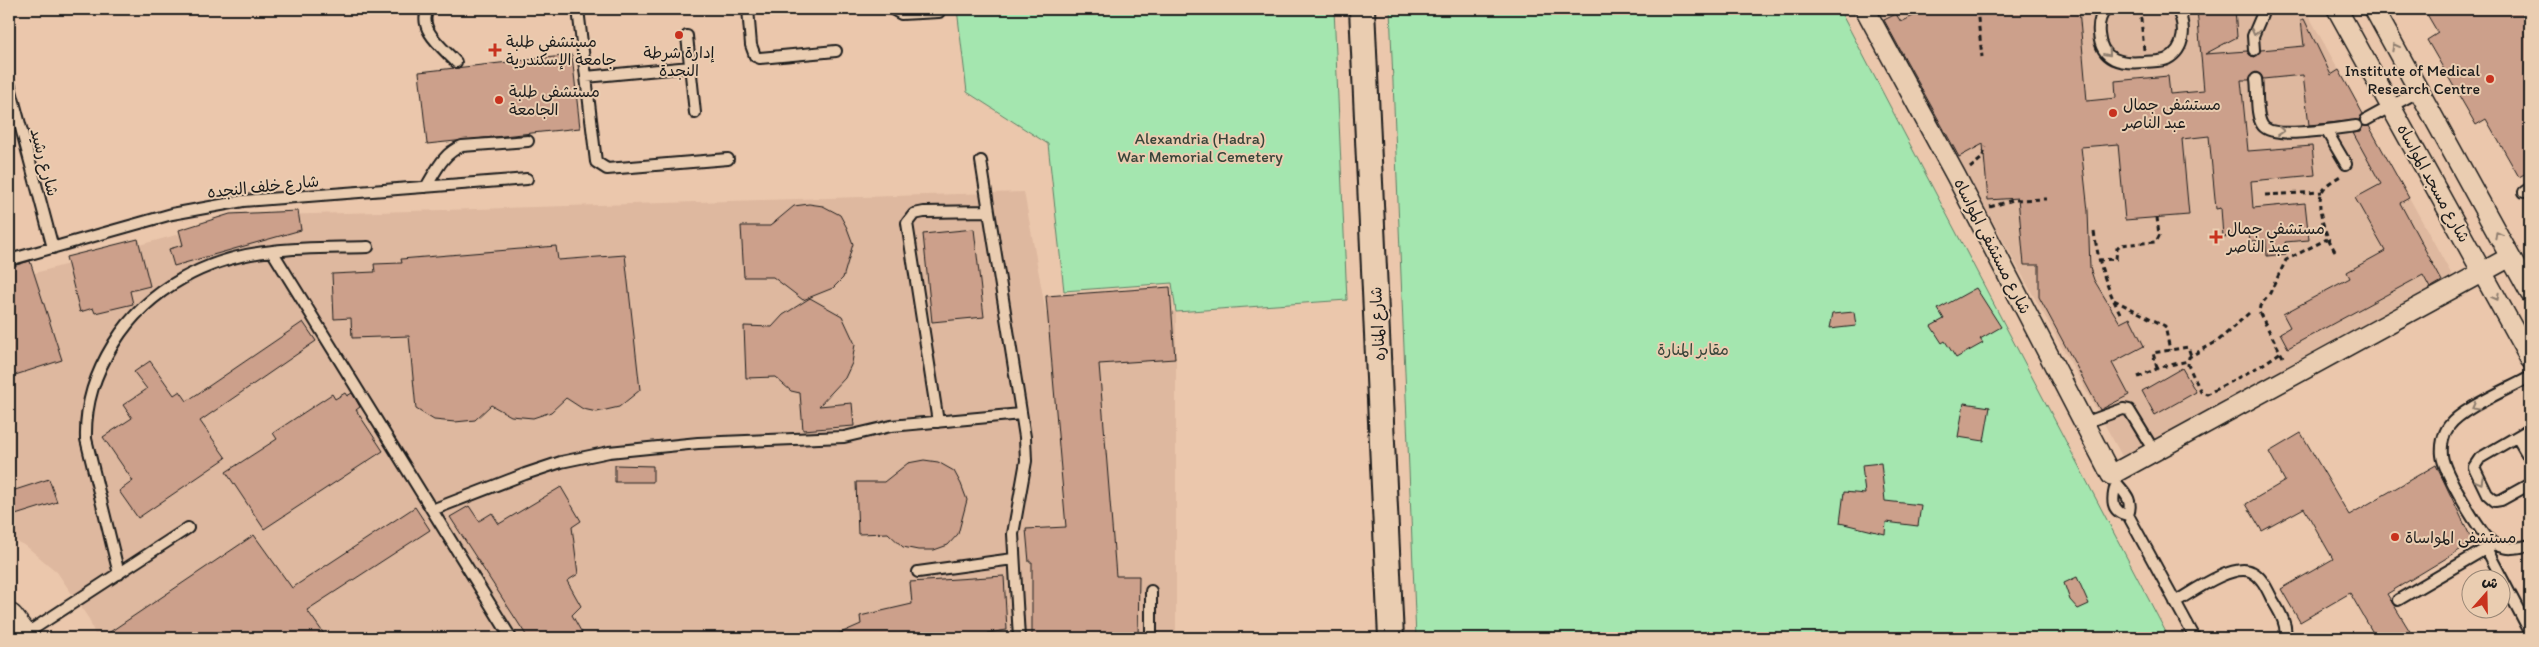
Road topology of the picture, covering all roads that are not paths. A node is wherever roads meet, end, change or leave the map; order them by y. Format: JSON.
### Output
{"nodes":[{"id":1,"x":428,"y":9,"type":"edge"},
{"id":2,"x":578,"y":9,"type":"edge"},
{"id":3,"x":748,"y":9,"type":"edge"},
{"id":4,"x":892,"y":9,"type":"edge"},
{"id":5,"x":1362,"y":9,"type":"edge"},
{"id":6,"x":1865,"y":9,"type":"edge"},
{"id":7,"x":2106,"y":9,"type":"edge"},
{"id":8,"x":2177,"y":9,"type":"edge"},
{"id":9,"x":2337,"y":9,"type":"edge"},
{"id":10,"x":2374,"y":9,"type":"edge"},
{"id":11,"x":939,"y":12,"type":"dead end"},
{"id":12,"x":2262,"y":15,"type":"dead end"},
{"id":13,"x":687,"y":36,"type":"dead end"},
{"id":14,"x":2254,"y":50,"type":"dead end"},
{"id":15,"x":836,"y":51,"type":"dead end"},
{"id":16,"x":456,"y":62,"type":"dead end"},
{"id":17,"x":690,"y":67,"type":"junction"},
{"id":18,"x":586,"y":77,"type":"junction"},
{"id":19,"x":2256,"y":79,"type":"dead end"},
{"id":20,"x":9,"y":83,"type":"edge"},
{"id":21,"x":2419,"y":91,"type":"junction"},
{"id":22,"x":2392,"y":106,"type":"junction"},
{"id":23,"x":695,"y":113,"type":"dead end"},
{"id":24,"x":2366,"y":120,"type":"dead end"},
{"id":25,"x":2356,"y":126,"type":"dead end"},
{"id":26,"x":2326,"y":130,"type":"junction"},
{"id":27,"x":528,"y":140,"type":"dead end"},
{"id":28,"x":728,"y":159,"type":"dead end"},
{"id":29,"x":981,"y":161,"type":"dead end"},
{"id":30,"x":2348,"y":167,"type":"road end"},
{"id":31,"x":527,"y":179,"type":"dead end"},
{"id":32,"x":426,"y":187,"type":"junction"},
{"id":33,"x":989,"y":211,"type":"junction"},
{"id":34,"x":368,"y":247,"type":"dead end"},
{"id":35,"x":53,"y":248,"type":"junction"},
{"id":36,"x":272,"y":250,"type":"junction"},
{"id":37,"x":2510,"y":257,"type":"junction"},
{"id":38,"x":9,"y":260,"type":"edge"},
{"id":39,"x":2482,"y":272,"type":"junction"},
{"id":40,"x":2530,"y":293,"type":"edge"},
{"id":41,"x":2530,"y":358,"type":"edge"},
{"id":42,"x":2530,"y":377,"type":"edge"},
{"id":43,"x":1021,"y":414,"type":"junction"},
{"id":44,"x":938,"y":422,"type":"junction"},
{"id":45,"x":2084,"y":423,"type":"junction"},
{"id":46,"x":2530,"y":429,"type":"edge"},
{"id":47,"x":2517,"y":437,"type":"junction"},
{"id":48,"x":2154,"y":452,"type":"junction"},
{"id":49,"x":2530,"y":459,"type":"edge"},
{"id":50,"x":2114,"y":480,"type":"junction"},
{"id":51,"x":2530,"y":484,"type":"edge"},
{"id":52,"x":432,"y":510,"type":"junction"},
{"id":53,"x":2128,"y":515,"type":"junction"},
{"id":54,"x":188,"y":528,"type":"dead end"},
{"id":55,"x":2530,"y":545,"type":"edge"},
{"id":56,"x":2490,"y":546,"type":"junction"},
{"id":57,"x":1013,"y":559,"type":"junction"},
{"id":58,"x":918,"y":572,"type":"dead end"},
{"id":59,"x":118,"y":574,"type":"junction"},
{"id":60,"x":1150,"y":592,"type":"dead end"},
{"id":61,"x":2398,"y":600,"type":"dead end"},
{"id":62,"x":2175,"y":602,"type":"junction"},
{"id":63,"x":2529,"y":630,"type":"dead end"},
{"id":64,"x":19,"y":631,"type":"edge"},
{"id":65,"x":511,"y":638,"type":"edge"},
{"id":66,"x":1019,"y":638,"type":"edge"},
{"id":67,"x":1151,"y":638,"type":"edge"},
{"id":68,"x":1391,"y":638,"type":"edge"},
{"id":69,"x":2195,"y":638,"type":"edge"},
{"id":70,"x":2285,"y":638,"type":"edge"}],
"edges":[{"from":1,"to":16,"type":"lane"},
{"from":2,"to":18,"type":"lane"},
{"from":3,"to":15,"type":"lane"},
{"from":4,"to":11,"type":"lane"},
{"from":5,"to":68,"type":"street","name":"شارع المناره"},
{"from":6,"to":45,"type":"street","name":"شارع مستشفى المواساه"},
{"from":7,"to":8,"type":"lane","one_way":true},
{"from":9,"to":22,"type":"street","name":"شارع مسجد المواساه"},
{"from":21,"to":10,"type":"street","name":"شارع مسجد المواساه","one_way":true},
{"from":12,"to":14,"type":"lane","one_way":true},
{"from":13,"to":17,"type":"lane"},
{"from":17,"to":18,"type":"lane"},
{"from":17,"to":23,"type":"lane"},
{"from":18,"to":28,"type":"lane"},
{"from":19,"to":26,"type":"lane","one_way":true},
{"from":20,"to":35,"type":"lane","name":"شارع رشيد"},
{"from":21,"to":22,"type":"lane"},
{"from":37,"to":21,"type":"street","name":"شارع مسجد المواساه","one_way":true},
{"from":22,"to":24,"type":"lane"},
{"from":22,"to":39,"type":"street","name":"شارع مسجد المواساه"},
{"from":25,"to":26,"type":"lane"},
{"from":26,"to":30,"type":"lane"},
{"from":27,"to":32,"type":"lane"},
{"from":29,"to":33,"type":"lane"},
{"from":31,"to":32,"type":"lane","name":"شارع خلف النجده"},
{"from":32,"to":35,"type":"lane","name":"شارع خلف النجده"},
{"from":33,"to":43,"type":"lane"},
{"from":33,"to":44,"type":"lane"},
{"from":34,"to":36,"type":"lane"},
{"from":35,"to":38,"type":"lane","name":"شارع خلف النجده"},
{"from":36,"to":52,"type":"lane"},
{"from":36,"to":59,"type":"lane"},
{"from":37,"to":39,"type":"street"},
{"from":37,"to":40,"type":"street","name":"شارع مسجد المواساه"},
{"from":39,"to":41,"type":"street","name":"شارع مسجد المواساه","one_way":true},
{"from":39,"to":48,"type":"street"},
{"from":42,"to":56,"type":"lane","one_way":true},
{"from":43,"to":44,"type":"lane"},
{"from":43,"to":57,"type":"lane"},
{"from":44,"to":52,"type":"lane"},
{"from":45,"to":48,"type":"lane"},
{"from":45,"to":50,"type":"street","name":"شارع مستشفى المواساه"},
{"from":46,"to":47,"type":"lane"},
{"from":47,"to":49,"type":"lane"},
{"from":47,"to":51,"type":"lane","one_way":true},
{"from":48,"to":50,"type":"street"},
{"from":50,"to":53,"type":"lane","name":"شارع مستشفى المواساه"},
{"from":50,"to":53,"type":"lane","name":"شارع مستشفى المواساه"},
{"from":52,"to":65,"type":"lane"},
{"from":53,"to":62,"type":"lane","name":"شارع مستشفى المواساه"},
{"from":54,"to":59,"type":"lane"},
{"from":55,"to":56,"type":"lane"},
{"from":56,"to":61,"type":"lane"},
{"from":56,"to":63,"type":"lane"},
{"from":57,"to":58,"type":"lane"},
{"from":57,"to":66,"type":"lane"},
{"from":59,"to":64,"type":"lane"},
{"from":60,"to":67,"type":"lane"},
{"from":62,"to":69,"type":"lane","name":"شارع مستشفى المواساه"},
{"from":62,"to":70,"type":"lane"}]}
